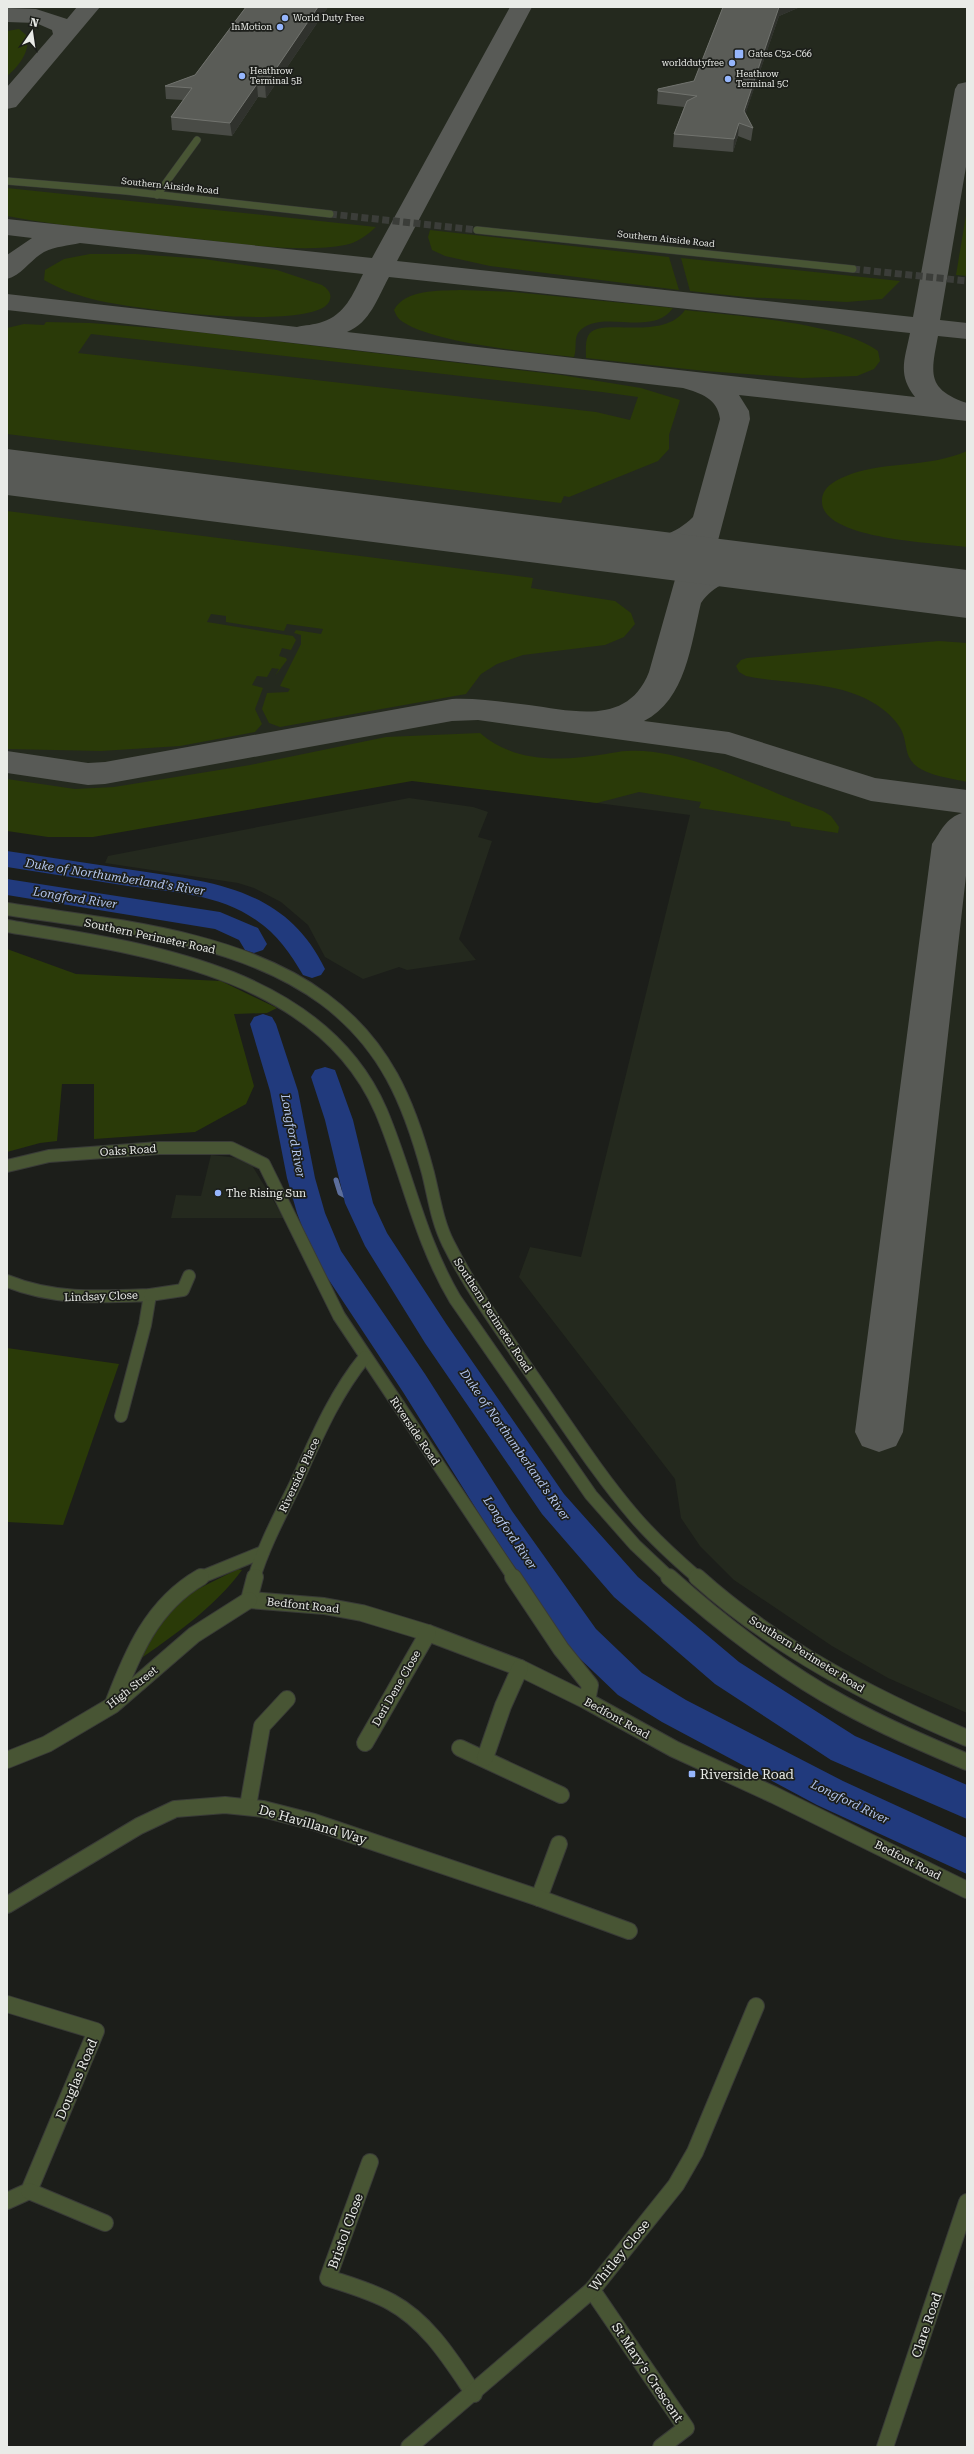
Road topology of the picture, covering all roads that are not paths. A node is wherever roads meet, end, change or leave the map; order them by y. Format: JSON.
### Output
{"nodes":[{"id":1,"x":197,"y":140,"type":"dead end"},
{"id":2,"x":7,"y":181,"type":"edge"},
{"id":3,"x":157,"y":195,"type":"junction"},
{"id":4,"x":330,"y":214,"type":"tunnel mouth"},
{"id":5,"x":477,"y":230,"type":"tunnel mouth"},
{"id":6,"x":853,"y":269,"type":"tunnel mouth"},
{"id":7,"x":7,"y":909,"type":"edge"},
{"id":8,"x":7,"y":926,"type":"edge"},
{"id":9,"x":249,"y":1154,"type":"joint"},
{"id":10,"x":7,"y":1166,"type":"edge"},
{"id":11,"x":189,"y":1276,"type":"dead end"},
{"id":12,"x":7,"y":1281,"type":"edge"},
{"id":13,"x":150,"y":1295,"type":"junction"},
{"id":14,"x":366,"y":1357,"type":"junction"},
{"id":15,"x":121,"y":1416,"type":"dead end"},
{"id":16,"x":263,"y":1552,"type":"junction"},
{"id":17,"x":249,"y":1600,"type":"junction"},
{"id":18,"x":428,"y":1633,"type":"junction"},
{"id":19,"x":520,"y":1668,"type":"junction"},
{"id":20,"x":287,"y":1699,"type":"dead end"},
{"id":21,"x":587,"y":1701,"type":"junction"},
{"id":22,"x":113,"y":1705,"type":"junction"},
{"id":23,"x":967,"y":1738,"type":"edge"},
{"id":24,"x":364,"y":1744,"type":"dead end"},
{"id":25,"x":460,"y":1748,"type":"dead end"},
{"id":26,"x":485,"y":1758,"type":"junction"},
{"id":27,"x":7,"y":1760,"type":"edge"},
{"id":28,"x":967,"y":1762,"type":"edge"},
{"id":29,"x":561,"y":1795,"type":"dead end"},
{"id":30,"x":248,"y":1806,"type":"junction"},
{"id":31,"x":559,"y":1844,"type":"dead end"},
{"id":32,"x":967,"y":1890,"type":"edge"},
{"id":33,"x":539,"y":1898,"type":"junction"},
{"id":34,"x":7,"y":1905,"type":"edge"},
{"id":35,"x":629,"y":1931,"type":"dead end"},
{"id":36,"x":7,"y":2004,"type":"edge"},
{"id":37,"x":756,"y":2006,"type":"dead end"},
{"id":38,"x":370,"y":2162,"type":"dead end"},
{"id":39,"x":29,"y":2191,"type":"junction"},
{"id":40,"x":7,"y":2201,"type":"edge"},
{"id":41,"x":967,"y":2202,"type":"edge"},
{"id":42,"x":105,"y":2223,"type":"dead end"},
{"id":43,"x":592,"y":2290,"type":"junction"},
{"id":44,"x":474,"y":2394,"type":"junction"},
{"id":45,"x":409,"y":2447,"type":"edge"},
{"id":46,"x":661,"y":2447,"type":"edge"},
{"id":47,"x":885,"y":2447,"type":"edge"}],
"edges":[{"from":1,"to":3,"type":"street"},
{"from":2,"to":3,"type":"street","name":"Southern Airside Road"},
{"from":3,"to":4,"type":"street","name":"Southern Airside Road"},
{"from":5,"to":6,"type":"street","name":"Southern Airside Road"},
{"from":7,"to":23,"type":"street","name":"Southern Perimeter Road"},
{"from":8,"to":28,"type":"street","name":"Southern Perimeter Road"},
{"from":9,"to":10,"type":"street","name":"Oaks Road"},
{"from":9,"to":14,"type":"street","name":"Riverside Road"},
{"from":11,"to":13,"type":"street","name":"Lindsay Close"},
{"from":12,"to":13,"type":"street","name":"Lindsay Close"},
{"from":13,"to":15,"type":"street","name":"Lindsay Close"},
{"from":14,"to":16,"type":"street","name":"Riverside Place"},
{"from":14,"to":21,"type":"street","name":"Riverside Road"},
{"from":16,"to":17,"type":"street","name":"Riverside Place"},
{"from":16,"to":22,"type":"street"},
{"from":17,"to":18,"type":"street","name":"Bedfont Road"},
{"from":17,"to":22,"type":"street","name":"High Street"},
{"from":18,"to":19,"type":"street","name":"Bedfont Road"},
{"from":18,"to":24,"type":"street","name":"Deri Dene Close"},
{"from":19,"to":21,"type":"street","name":"Bedfont Road"},
{"from":19,"to":26,"type":"street"},
{"from":20,"to":30,"type":"street"},
{"from":21,"to":32,"type":"street","name":"Bedfont Road"},
{"from":22,"to":27,"type":"street","name":"High Street"},
{"from":25,"to":26,"type":"street"},
{"from":26,"to":29,"type":"street"},
{"from":30,"to":33,"type":"street","name":"De Havilland Way"},
{"from":30,"to":34,"type":"street","name":"De Havilland Way"},
{"from":31,"to":33,"type":"street"},
{"from":33,"to":35,"type":"street","name":"De Havilland Way"},
{"from":36,"to":39,"type":"street","name":"Douglas Road"},
{"from":37,"to":43,"type":"street","name":"Whitley Close"},
{"from":38,"to":44,"type":"street","name":"Bristol Close"},
{"from":39,"to":40,"type":"street"},
{"from":39,"to":42,"type":"street"},
{"from":41,"to":47,"type":"street","name":"Clare Road"},
{"from":43,"to":44,"type":"street","name":"Whitley Close"},
{"from":43,"to":46,"type":"street","name":"St Mary's Crescent"},
{"from":44,"to":45,"type":"street","name":"Whitley Close"}]}
